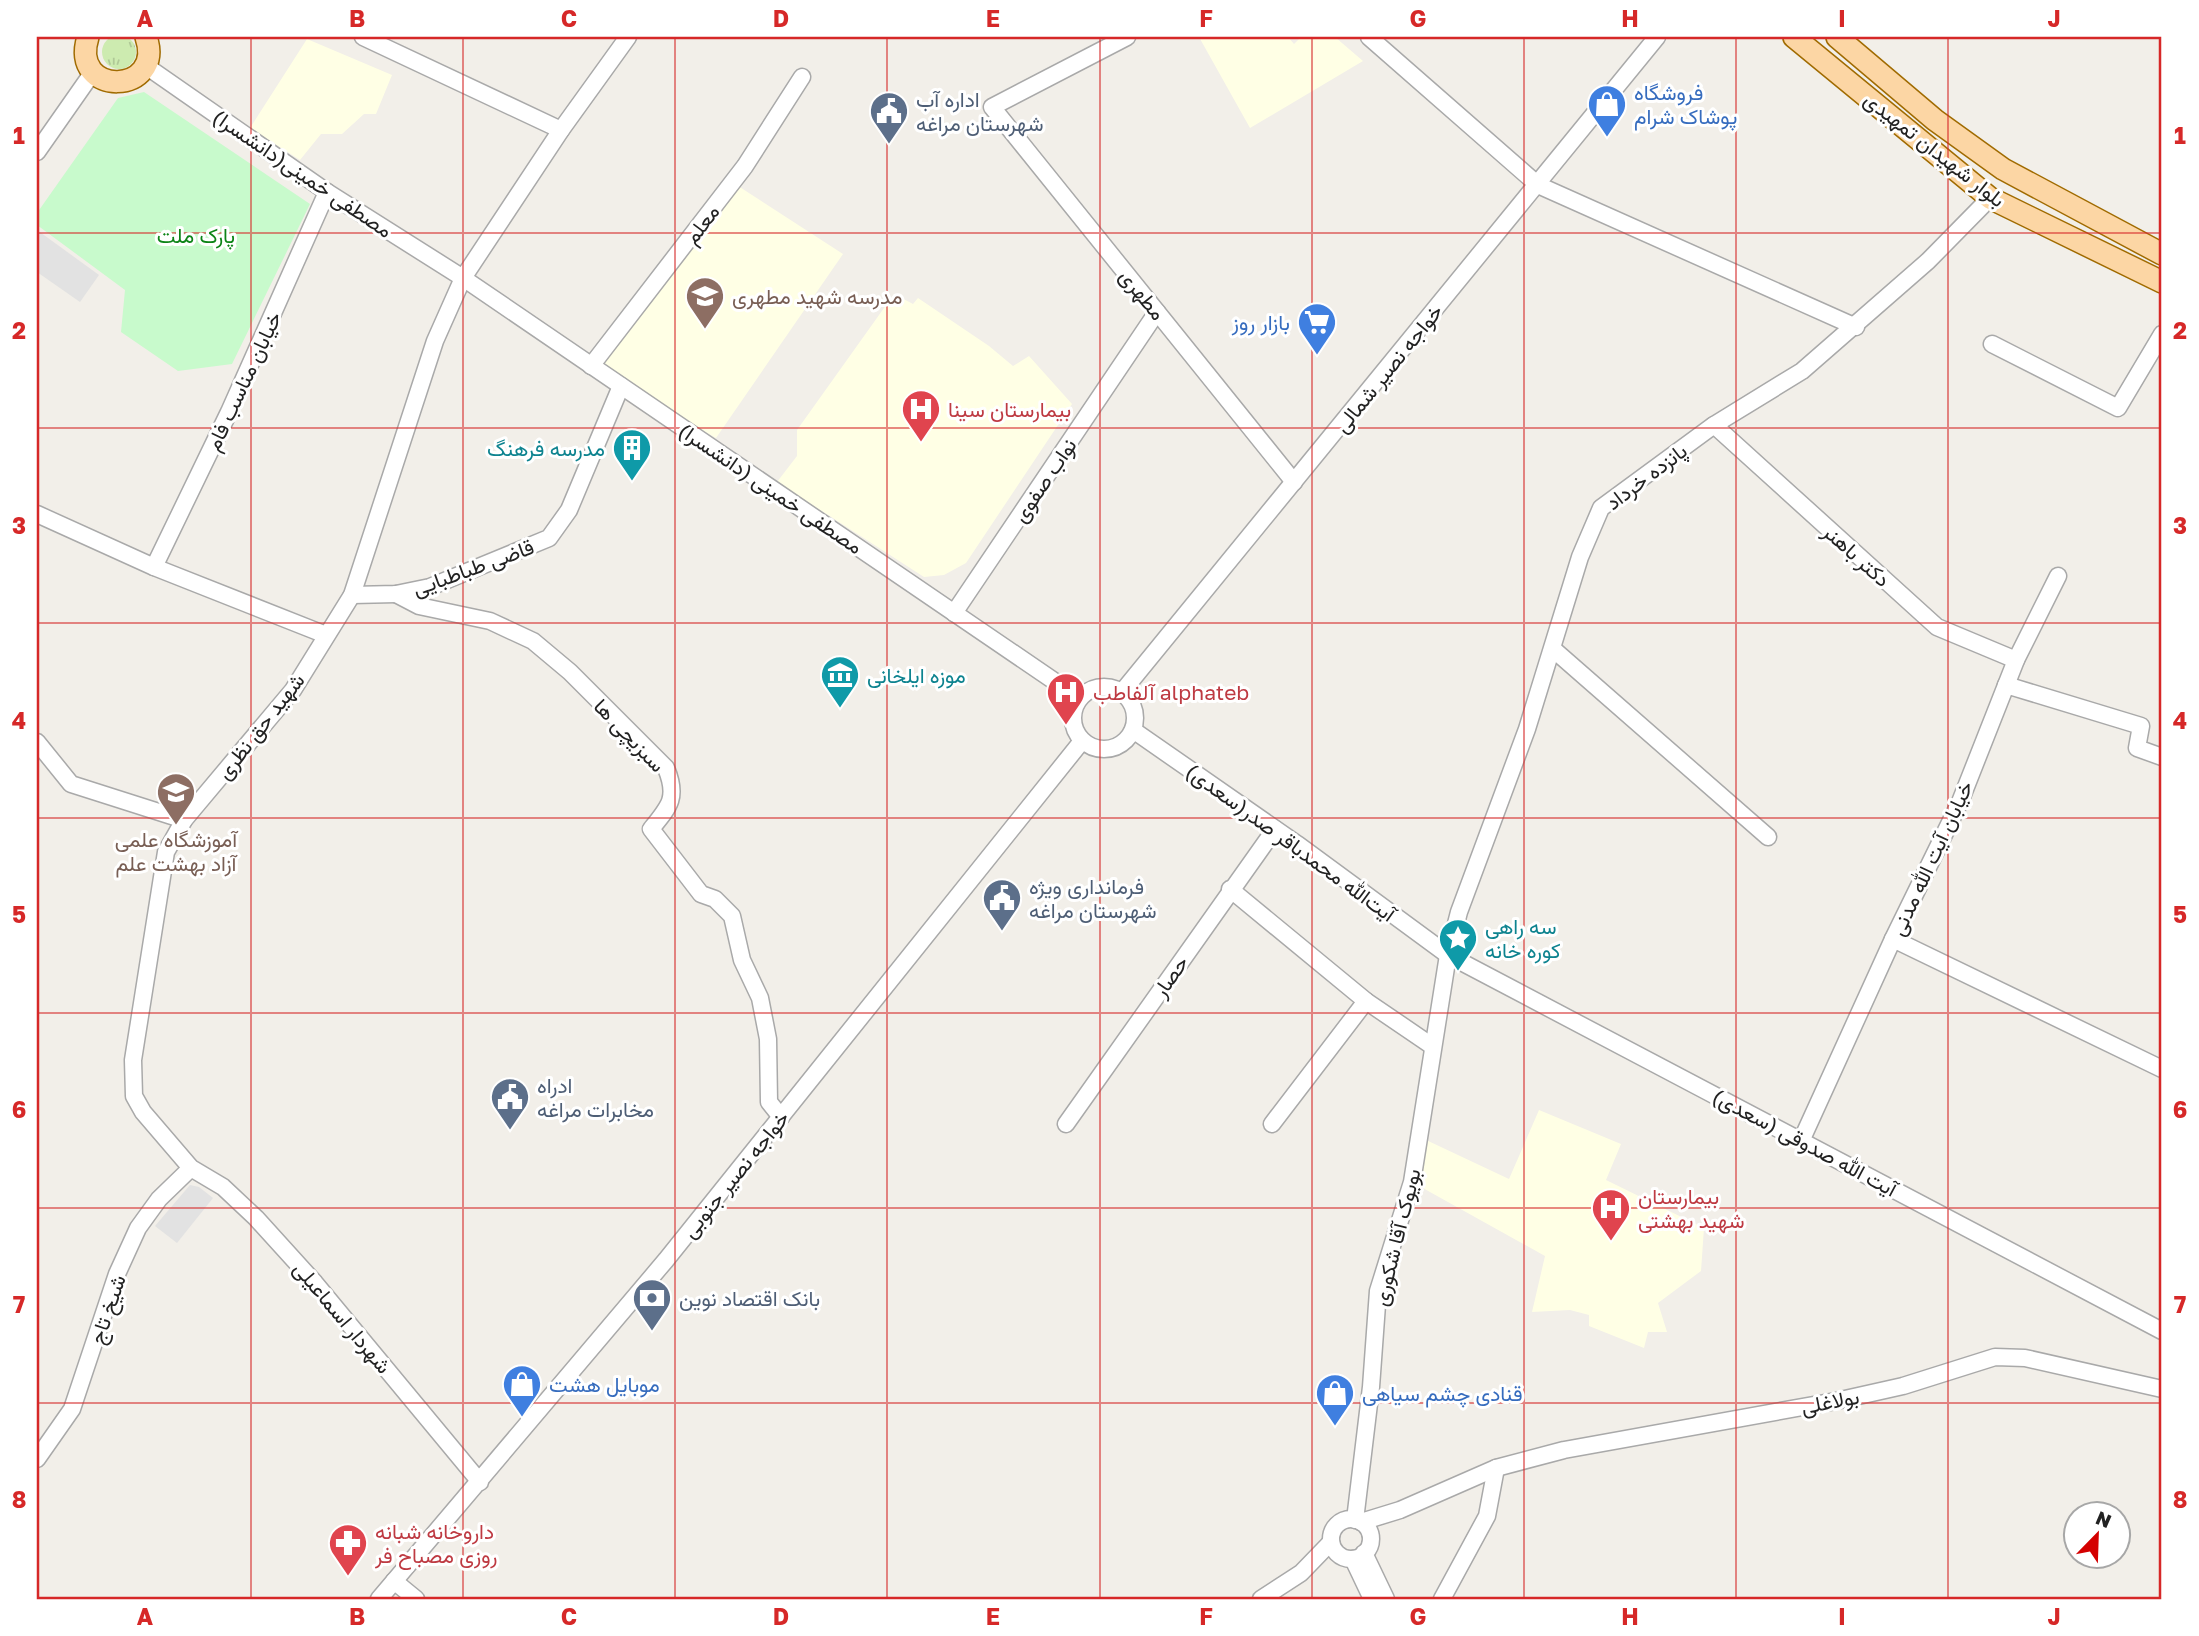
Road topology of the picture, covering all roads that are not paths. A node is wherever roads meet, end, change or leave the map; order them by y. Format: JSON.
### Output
{"nodes":[{"id":1,"x":147,"y":37,"type":"edge"},
{"id":2,"x":363,"y":37,"type":"edge"},
{"id":3,"x":628,"y":37,"type":"edge"},
{"id":4,"x":1127,"y":37,"type":"edge"},
{"id":5,"x":1369,"y":37,"type":"edge"},
{"id":6,"x":1794,"y":37,"type":"edge"},
{"id":7,"x":1837,"y":37,"type":"edge"},
{"id":8,"x":1654,"y":38,"type":"edge"},
{"id":9,"x":82,"y":40,"type":"edge"},
{"id":10,"x":146,"y":65,"type":"junction"},
{"id":11,"x":93,"y":72,"type":"junction"},
{"id":12,"x":802,"y":76,"type":"dead end"},
{"id":13,"x":561,"y":130,"type":"junction"},
{"id":14,"x":37,"y":152,"type":"edge"},
{"id":15,"x":1538,"y":185,"type":"junction"},
{"id":16,"x":327,"y":192,"type":"junction"},
{"id":17,"x":1990,"y":198,"type":"junction"},
{"id":18,"x":2162,"y":254,"type":"edge"},
{"id":19,"x":463,"y":278,"type":"junction"},
{"id":20,"x":2162,"y":282,"type":"edge"},
{"id":21,"x":1157,"y":312,"type":"junction"},
{"id":22,"x":1856,"y":327,"type":"junction"},
{"id":23,"x":2162,"y":334,"type":"edge"},
{"id":24,"x":1992,"y":344,"type":"dead end"},
{"id":25,"x":592,"y":366,"type":"junction"},
{"id":26,"x":621,"y":386,"type":"junction"},
{"id":27,"x":1714,"y":425,"type":"junction"},
{"id":28,"x":1294,"y":482,"type":"junction"},
{"id":29,"x":37,"y":514,"type":"edge"},
{"id":30,"x":154,"y":567,"type":"junction"},
{"id":31,"x":2058,"y":576,"type":"dead end"},
{"id":32,"x":396,"y":594,"type":"junction"},
{"id":33,"x":352,"y":595,"type":"junction"},
{"id":34,"x":954,"y":613,"type":"junction"},
{"id":35,"x":326,"y":635,"type":"junction"},
{"id":36,"x":1553,"y":649,"type":"junction"},
{"id":37,"x":2016,"y":660,"type":"junction"},
{"id":38,"x":2006,"y":685,"type":"junction"},
{"id":39,"x":1122,"y":692,"type":"junction"},
{"id":40,"x":1079,"y":698,"type":"junction"},
{"id":41,"x":1133,"y":730,"type":"junction"},
{"id":42,"x":1082,"y":741,"type":"junction"},
{"id":43,"x":37,"y":743,"type":"edge"},
{"id":44,"x":2162,"y":757,"type":"edge"},
{"id":45,"x":184,"y":820,"type":"junction"},
{"id":46,"x":1275,"y":829,"type":"junction"},
{"id":47,"x":1768,"y":837,"type":"dead end"},
{"id":48,"x":1230,"y":889,"type":"junction"},
{"id":49,"x":1893,"y":939,"type":"junction"},
{"id":50,"x":1448,"y":955,"type":"junction"},
{"id":51,"x":1366,"y":1001,"type":"junction"},
{"id":52,"x":1432,"y":1046,"type":"junction"},
{"id":53,"x":2162,"y":1069,"type":"edge"},
{"id":54,"x":781,"y":1117,"type":"junction"},
{"id":55,"x":1066,"y":1124,"type":"dead end"},
{"id":56,"x":1272,"y":1124,"type":"dead end"},
{"id":57,"x":1802,"y":1139,"type":"junction"},
{"id":58,"x":191,"y":1168,"type":"junction"},
{"id":59,"x":2161,"y":1327,"type":"edge"},
{"id":60,"x":2162,"y":1389,"type":"edge"},
{"id":61,"x":37,"y":1459,"type":"edge"},
{"id":62,"x":1496,"y":1468,"type":"junction"},
{"id":63,"x":480,"y":1482,"type":"junction"},
{"id":64,"x":1358,"y":1521,"type":"junction"},
{"id":65,"x":1331,"y":1542,"type":"junction"},
{"id":66,"x":1359,"y":1556,"type":"junction"},
{"id":67,"x":394,"y":1581,"type":"junction"},
{"id":68,"x":379,"y":1599,"type":"edge"},
{"id":69,"x":416,"y":1599,"type":"edge"},
{"id":70,"x":1261,"y":1599,"type":"edge"},
{"id":71,"x":1372,"y":1599,"type":"edge"},
{"id":72,"x":1386,"y":1599,"type":"edge"},
{"id":73,"x":1442,"y":1599,"type":"edge"}],
"edges":[{"from":1,"to":10,"type":"main road"},
{"from":2,"to":13,"type":"street"},
{"from":3,"to":13,"type":"street","name":"شهید حق نظری"},
{"from":4,"to":21,"type":"street","name":"مطهری"},
{"from":5,"to":15,"type":"street"},
{"from":6,"to":17,"type":"main road","name":"بلوار شهیدان تمهیدی"},
{"from":7,"to":18,"type":"main road","name":"بلوار شهیدان تمهیدی"},
{"from":8,"to":15,"type":"street","name":"خواجه نصیر شمالی"},
{"from":9,"to":11,"type":"main road"},
{"from":10,"to":11,"type":"main road"},
{"from":10,"to":16,"type":"street","name":"(دانشسرا)مصطفی خمینی"},
{"from":11,"to":14,"type":"street"},
{"from":12,"to":25,"type":"street","name":"معلم"},
{"from":13,"to":19,"type":"street","name":"شهید حق نظری"},
{"from":15,"to":22,"type":"street"},
{"from":15,"to":28,"type":"street","name":"خواجه نصیر شمالی"},
{"from":16,"to":19,"type":"street","name":"(دانشسرا)مصطفی خمینی"},
{"from":16,"to":30,"type":"street","name":"خیابان مناسب فام"},
{"from":17,"to":20,"type":"main road","name":"بلوار شهیدان تمهیدی"},
{"from":17,"to":22,"type":"street","name":"پانزده خرداد"},
{"from":19,"to":25,"type":"street","name":"مصطفی خمینی (دانشسرا)"},
{"from":19,"to":33,"type":"street","name":"شهید حق نظری"},
{"from":21,"to":28,"type":"street","name":"مطهری"},
{"from":21,"to":34,"type":"street","name":"نواب صفوی"},
{"from":22,"to":27,"type":"street","name":"پانزده خرداد"},
{"from":23,"to":24,"type":"street"},
{"from":25,"to":26,"type":"street","name":"مصطفی خمینی (دانشسرا)"},
{"from":26,"to":32,"type":"street","name":"قاضی طباطبایی"},
{"from":26,"to":34,"type":"street","name":"مصطفی خمینی (دانشسرا)"},
{"from":27,"to":36,"type":"street","name":"پانزده خرداد"},
{"from":27,"to":37,"type":"street","name":"دکتر باهنر"},
{"from":28,"to":39,"type":"street","name":"خواجه نصیر شمالی"},
{"from":29,"to":30,"type":"street"},
{"from":30,"to":35,"type":"street"},
{"from":31,"to":37,"type":"street","name":"خیابان آیت الله مدنی"},
{"from":32,"to":33,"type":"street","name":"قاضی طباطبایی"},
{"from":32,"to":54,"type":"street","name":"سبزیچی ها"},
{"from":33,"to":35,"type":"street","name":"شهید حق نظری"},
{"from":34,"to":40,"type":"street","name":"مصطفی خمینی (دانشسرا)"},
{"from":35,"to":45,"type":"street","name":"شهید حق نظری"},
{"from":36,"to":47,"type":"street"},
{"from":36,"to":50,"type":"street","name":"پانزده خرداد"},
{"from":37,"to":38,"type":"street","name":"خیابان آیت الله مدنی"},
{"from":38,"to":44,"type":"street"},
{"from":38,"to":49,"type":"street","name":"خیابان آیت الله مدنی"},
{"from":39,"to":40,"type":"street"},
{"from":39,"to":41,"type":"street"},
{"from":40,"to":42,"type":"street"},
{"from":41,"to":42,"type":"street"},
{"from":41,"to":46,"type":"street","name":"آیت‌الله محمدباقر صدر(سعدی)"},
{"from":42,"to":54,"type":"street","name":"خواجه نصیر جنوبی"},
{"from":43,"to":45,"type":"street"},
{"from":45,"to":58,"type":"street","name":"شهید حق نظری"},
{"from":46,"to":48,"type":"street","name":"حصار"},
{"from":46,"to":50,"type":"street","name":"آیت‌الله محمدباقر صدر(سعدی)"},
{"from":48,"to":51,"type":"street"},
{"from":48,"to":55,"type":"street","name":"حصار"},
{"from":49,"to":53,"type":"street"},
{"from":49,"to":57,"type":"street","name":"خیابان آیت الله مدنی"},
{"from":50,"to":52,"type":"street","name":"بویوک آقا شکوری"},
{"from":50,"to":57,"type":"street","name":"آیت الله صدوقی (سعدی)"},
{"from":51,"to":52,"type":"street"},
{"from":51,"to":56,"type":"street"},
{"from":52,"to":64,"type":"street","name":"بویوک آقا شکوری"},
{"from":54,"to":63,"type":"street","name":"خواجه نصیر جنوبی"},
{"from":57,"to":59,"type":"street","name":"آیت الله صدوقی (سعدی)"},
{"from":58,"to":61,"type":"street","name":"شیخ تاج"},
{"from":58,"to":63,"type":"street","name":"شهردار اسماعیلی"},
{"from":60,"to":62,"type":"street","name":"بولاغلی"},
{"from":62,"to":64,"type":"street","name":"بولاغلی"},
{"from":62,"to":73,"type":"street"},
{"from":63,"to":67,"type":"street","name":"خواجه نصیر جنوبی"},
{"from":64,"to":65,"type":"street"},
{"from":64,"to":66,"type":"street"},
{"from":65,"to":66,"type":"street"},
{"from":65,"to":70,"type":"street"},
{"from":66,"to":71,"type":"street"},
{"from":66,"to":72,"type":"street"},
{"from":67,"to":68,"type":"street","name":"خواجه نصیر جنوبی"},
{"from":67,"to":69,"type":"street"}]}
